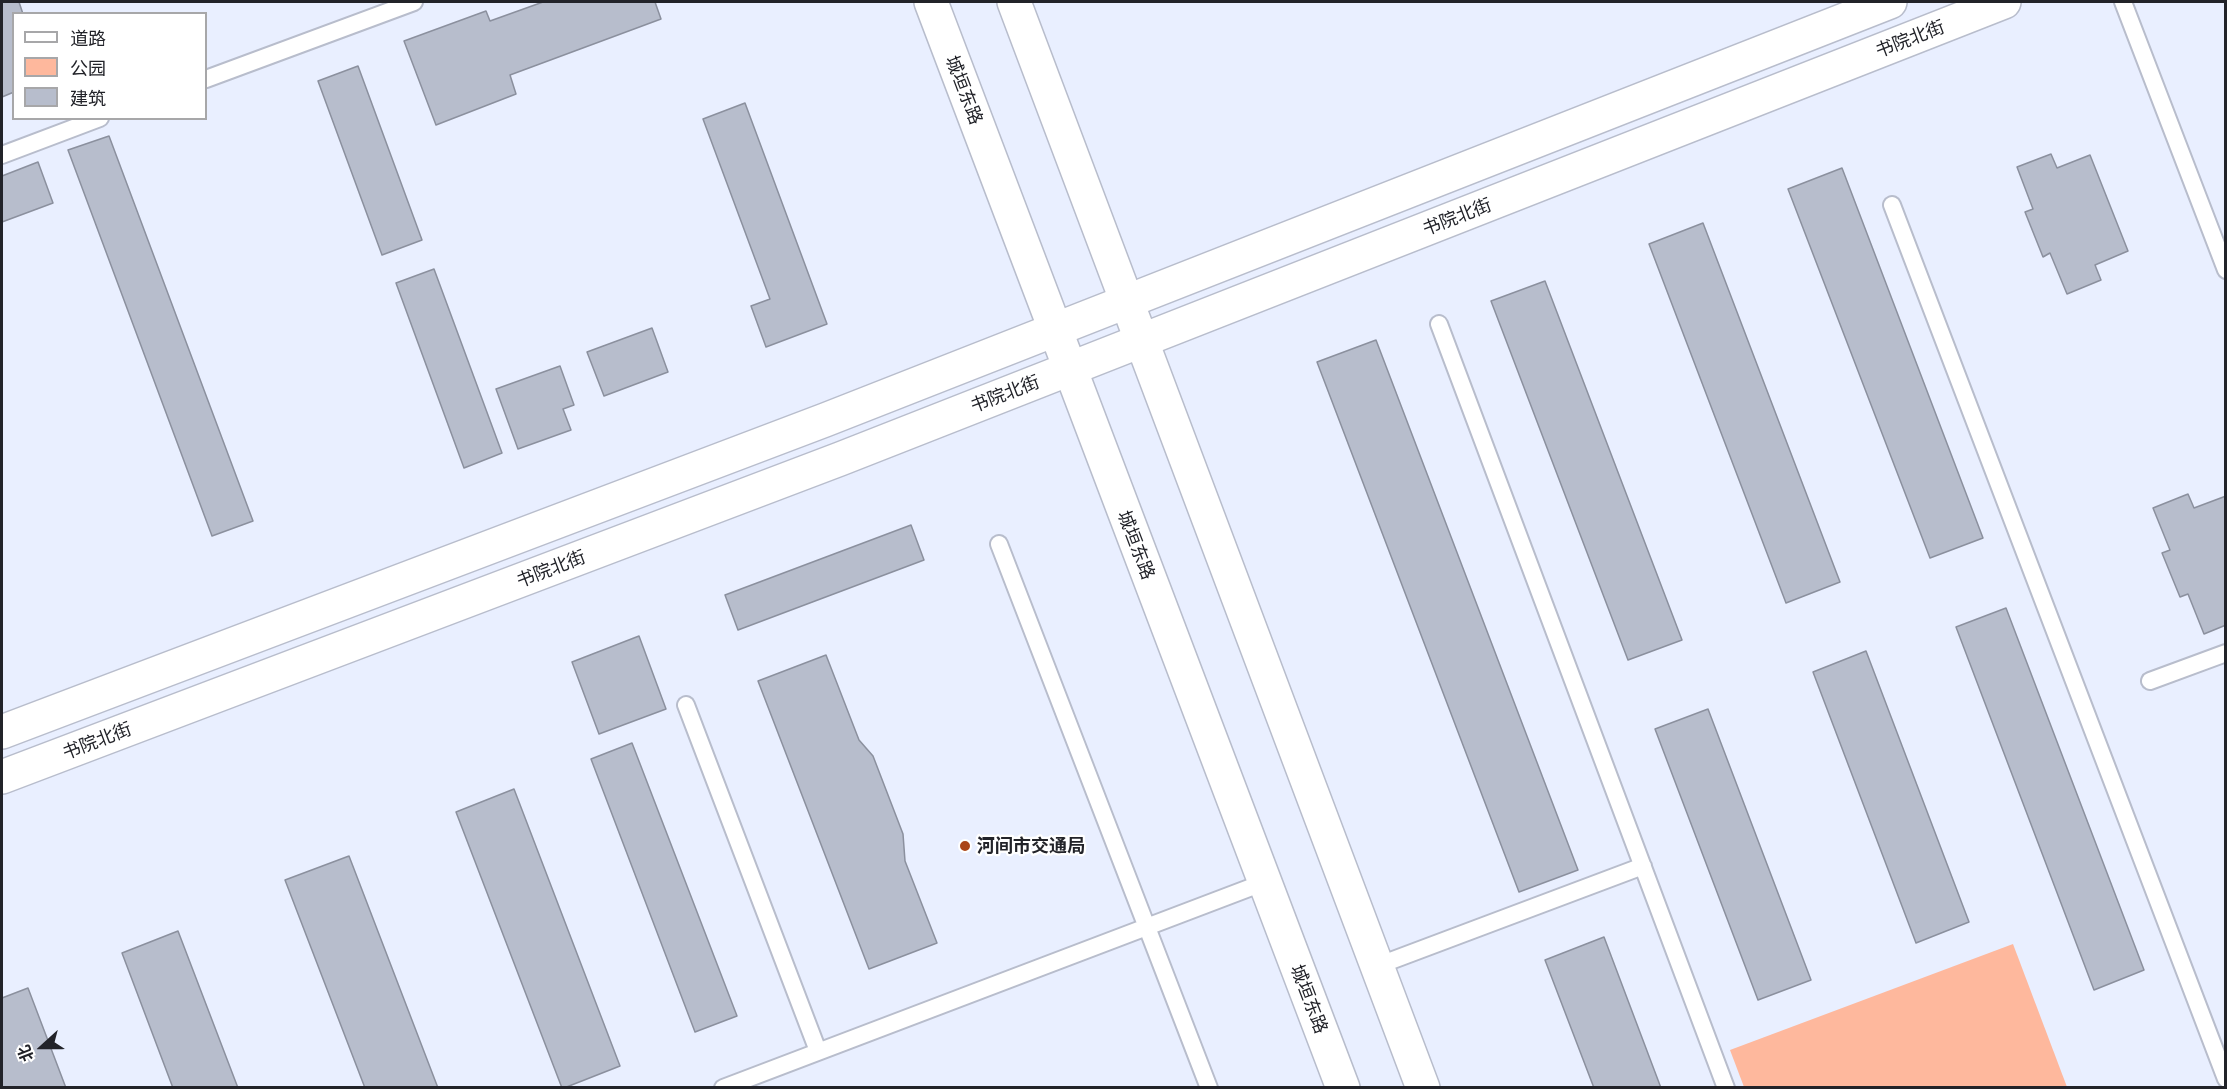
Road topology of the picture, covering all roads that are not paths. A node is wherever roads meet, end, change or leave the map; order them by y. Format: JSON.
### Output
{"nodes":[{"id":1,"x":414,"y":2,"type":"edge"},
{"id":2,"x":931,"y":2,"type":"edge"},
{"id":3,"x":1014,"y":2,"type":"edge"},
{"id":4,"x":1890,"y":2,"type":"edge"},
{"id":5,"x":2004,"y":2,"type":"edge"},
{"id":6,"x":2123,"y":2,"type":"edge"},
{"id":7,"x":207,"y":79,"type":"edge"},
{"id":8,"x":95,"y":120,"type":"edge"},
{"id":9,"x":2,"y":155,"type":"edge"},
{"id":10,"x":1892,"y":205,"type":"dead end"},
{"id":11,"x":2226,"y":270,"type":"edge"},
{"id":12,"x":1127,"y":302,"type":"junction"},
{"id":13,"x":1439,"y":324,"type":"dead end"},
{"id":14,"x":1054,"y":330,"type":"junction"},
{"id":15,"x":1141,"y":341,"type":"junction"},
{"id":16,"x":1069,"y":369,"type":"junction"},
{"id":17,"x":999,"y":544,"type":"dead end"},
{"id":18,"x":2226,"y":653,"type":"edge"},
{"id":19,"x":2150,"y":681,"type":"dead end"},
{"id":20,"x":686,"y":705,"type":"dead end"},
{"id":21,"x":2,"y":732,"type":"edge"},
{"id":22,"x":2,"y":777,"type":"edge"},
{"id":23,"x":1643,"y":866,"type":"junction"},
{"id":24,"x":1264,"y":882,"type":"junction"},
{"id":25,"x":1146,"y":926,"type":"junction"},
{"id":26,"x":1377,"y":966,"type":"junction"},
{"id":27,"x":818,"y":1051,"type":"junction"},
{"id":28,"x":2226,"y":1079,"type":"edge"},
{"id":29,"x":723,"y":1088,"type":"edge"},
{"id":30,"x":1209,"y":1088,"type":"edge"},
{"id":31,"x":1343,"y":1088,"type":"edge"},
{"id":32,"x":1423,"y":1088,"type":"edge"},
{"id":33,"x":1726,"y":1088,"type":"edge"}],
"edges":[{"from":1,"to":7,"type":"lane"},
{"from":2,"to":14,"type":"street","name":"城垣东路"},
{"from":3,"to":12,"type":"street"},
{"from":4,"to":12,"type":"street"},
{"from":5,"to":15,"type":"street","name":"书院北街"},
{"from":6,"to":11,"type":"lane"},
{"from":8,"to":9,"type":"lane"},
{"from":10,"to":28,"type":"lane"},
{"from":12,"to":14,"type":"street"},
{"from":12,"to":15,"type":"street"},
{"from":13,"to":23,"type":"lane"},
{"from":14,"to":16,"type":"street","name":"城垣东路"},
{"from":14,"to":21,"type":"street"},
{"from":15,"to":16,"type":"street","name":"书院北街"},
{"from":15,"to":26,"type":"street"},
{"from":16,"to":22,"type":"street","name":"书院北街"},
{"from":16,"to":24,"type":"street","name":"城垣东路"},
{"from":17,"to":25,"type":"lane"},
{"from":18,"to":19,"type":"lane"},
{"from":20,"to":27,"type":"lane"},
{"from":23,"to":26,"type":"lane"},
{"from":23,"to":33,"type":"lane"},
{"from":24,"to":25,"type":"lane"},
{"from":24,"to":31,"type":"street","name":"城垣东路"},
{"from":25,"to":27,"type":"lane"},
{"from":25,"to":30,"type":"lane"},
{"from":26,"to":32,"type":"street"},
{"from":27,"to":29,"type":"lane"}]}
